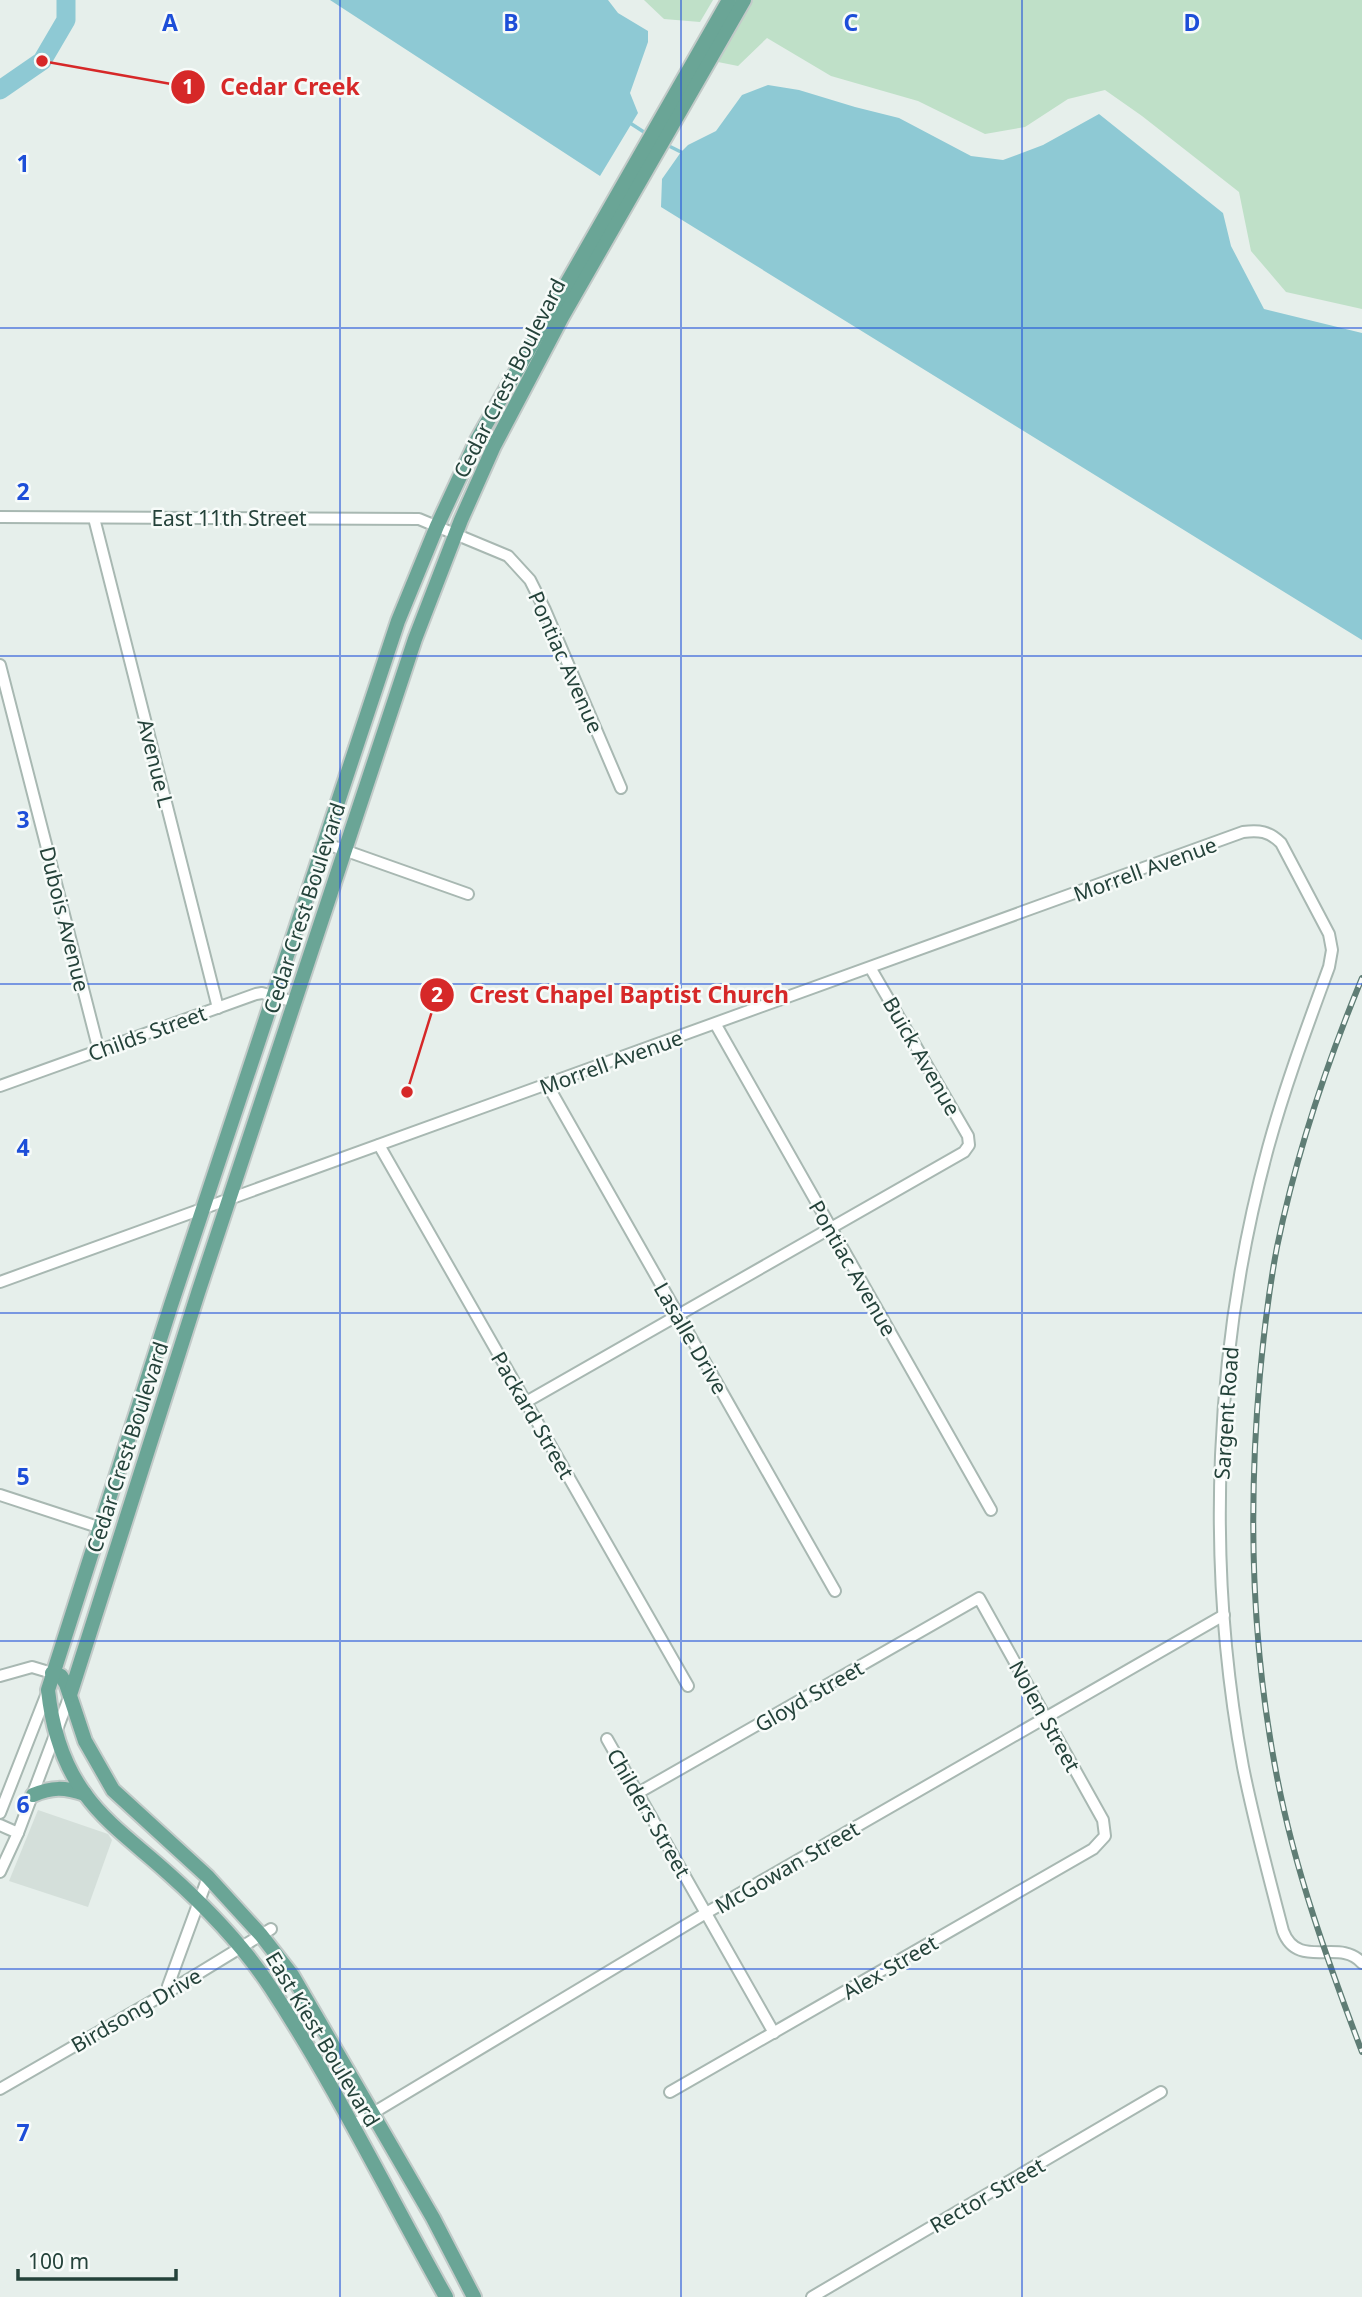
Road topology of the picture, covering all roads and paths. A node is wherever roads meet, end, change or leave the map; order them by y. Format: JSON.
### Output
{"nodes":[{"id":1,"x":729,"y":0,"type":"edge"},
{"id":2,"x":744,"y":0,"type":"edge"},
{"id":3,"x":557,"y":313,"type":"junction"},
{"id":4,"x":0,"y":517,"type":"edge"},
{"id":5,"x":94,"y":518,"type":"junction"},
{"id":6,"x":437,"y":526,"type":"junction"},
{"id":7,"x":455,"y":534,"type":"junction"},
{"id":8,"x":0,"y":665,"type":"edge"},
{"id":9,"x":621,"y":789,"type":"dead end"},
{"id":10,"x":1263,"y":831,"type":"joint"},
{"id":11,"x":324,"y":843,"type":"junction"},
{"id":12,"x":346,"y":850,"type":"junction"},
{"id":13,"x":468,"y":894,"type":"dead end"},
{"id":14,"x":871,"y":969,"type":"junction"},
{"id":15,"x":274,"y":995,"type":"junction"},
{"id":16,"x":295,"y":1002,"type":"junction"},
{"id":17,"x":218,"y":1008,"type":"junction"},
{"id":18,"x":716,"y":1025,"type":"junction"},
{"id":19,"x":99,"y":1051,"type":"junction"},
{"id":20,"x":547,"y":1084,"type":"junction"},
{"id":21,"x":0,"y":1086,"type":"edge"},
{"id":22,"x":379,"y":1145,"type":"junction"},
{"id":23,"x":231,"y":1199,"type":"junction"},
{"id":24,"x":202,"y":1210,"type":"junction"},
{"id":25,"x":831,"y":1228,"type":"junction"},
{"id":26,"x":0,"y":1282,"type":"edge"},
{"id":27,"x":679,"y":1317,"type":"junction"},
{"id":28,"x":526,"y":1402,"type":"junction"},
{"id":29,"x":0,"y":1495,"type":"edge"},
{"id":30,"x":991,"y":1510,"type":"dead end"},
{"id":31,"x":98,"y":1527,"type":"junction"},
{"id":32,"x":121,"y":1535,"type":"junction"},
{"id":33,"x":835,"y":1591,"type":"dead end"},
{"id":34,"x":979,"y":1598,"type":"joint"},
{"id":35,"x":1224,"y":1615,"type":"junction"},
{"id":36,"x":52,"y":1673,"type":"junction"},
{"id":37,"x":0,"y":1676,"type":"edge"},
{"id":38,"x":688,"y":1686,"type":"dead end"},
{"id":39,"x":48,"y":1690,"type":"junction"},
{"id":40,"x":70,"y":1695,"type":"junction"},
{"id":41,"x":1046,"y":1717,"type":"junction"},
{"id":42,"x":55,"y":1734,"type":"junction"},
{"id":43,"x":607,"y":1739,"type":"dead end"},
{"id":44,"x":638,"y":1793,"type":"junction"},
{"id":45,"x":85,"y":1794,"type":"junction"},
{"id":46,"x":33,"y":1795,"type":"junction"},
{"id":47,"x":0,"y":1813,"type":"edge"},
{"id":48,"x":0,"y":1825,"type":"edge"},
{"id":49,"x":18,"y":1833,"type":"junction"},
{"id":50,"x":1105,"y":1836,"type":"joint"},
{"id":51,"x":0,"y":1872,"type":"edge"},
{"id":52,"x":208,"y":1877,"type":"junction"},
{"id":53,"x":199,"y":1901,"type":"junction"},
{"id":54,"x":706,"y":1913,"type":"junction"},
{"id":55,"x":266,"y":1932,"type":"junction"},
{"id":56,"x":242,"y":1948,"type":"junction"},
{"id":57,"x":1362,"y":1963,"type":"edge"},
{"id":58,"x":168,"y":1992,"type":"junction"},
{"id":59,"x":774,"y":2034,"type":"junction"},
{"id":60,"x":0,"y":2089,"type":"edge"},
{"id":61,"x":670,"y":2092,"type":"dead end"},
{"id":62,"x":1161,"y":2092,"type":"dead end"},
{"id":63,"x":373,"y":2113,"type":"junction"},
{"id":64,"x":353,"y":2125,"type":"junction"},
{"id":65,"x":472,"y":2292,"type":"edge"},
{"id":66,"x":447,"y":2297,"type":"edge"},
{"id":67,"x":812,"y":2297,"type":"edge"}],
"edges":[{"from":1,"to":3,"type":"main road","name":"Cedar Crest Boulevard"},
{"from":2,"to":3,"type":"main road","name":"Cedar Crest Boulevard"},
{"from":3,"to":6,"type":"main road","name":"Cedar Crest Boulevard"},
{"from":3,"to":7,"type":"main road","name":"Cedar Crest Boulevard"},
{"from":4,"to":5,"type":"street","name":"East 11th Street"},
{"from":5,"to":6,"type":"street","name":"East 11th Street"},
{"from":5,"to":17,"type":"street","name":"Avenue L"},
{"from":6,"to":7,"type":"street","name":"East 11th Street"},
{"from":6,"to":11,"type":"main road","name":"Cedar Crest Boulevard"},
{"from":7,"to":9,"type":"street","name":"Pontiac Avenue"},
{"from":7,"to":12,"type":"main road","name":"Cedar Crest Boulevard"},
{"from":8,"to":19,"type":"street","name":"Dubois Avenue"},
{"from":10,"to":14,"type":"street","name":"Morrell Avenue"},
{"from":10,"to":35,"type":"street","name":"Sargent Road"},
{"from":11,"to":12,"type":"street"},
{"from":11,"to":15,"type":"main road","name":"Cedar Crest Boulevard"},
{"from":12,"to":13,"type":"street"},
{"from":12,"to":16,"type":"main road","name":"Cedar Crest Boulevard"},
{"from":14,"to":18,"type":"street","name":"Morrell Avenue"},
{"from":14,"to":25,"type":"street","name":"Buick Avenue"},
{"from":15,"to":16,"type":"street","name":"Childs Street"},
{"from":15,"to":17,"type":"street","name":"Childs Street"},
{"from":15,"to":24,"type":"main road","name":"Cedar Crest Boulevard"},
{"from":16,"to":23,"type":"main road","name":"Cedar Crest Boulevard"},
{"from":17,"to":19,"type":"street","name":"Childs Street"},
{"from":18,"to":20,"type":"street","name":"Morrell Avenue"},
{"from":18,"to":25,"type":"street","name":"Pontiac Avenue"},
{"from":19,"to":21,"type":"street","name":"Childs Street"},
{"from":20,"to":22,"type":"street","name":"Morrell Avenue"},
{"from":20,"to":27,"type":"street","name":"Lasalle Drive"},
{"from":22,"to":23,"type":"street","name":"Morrell Avenue"},
{"from":22,"to":28,"type":"street","name":"Packard Street"},
{"from":23,"to":24,"type":"street","name":"Morrell Avenue"},
{"from":23,"to":32,"type":"main road","name":"Cedar Crest Boulevard"},
{"from":24,"to":26,"type":"street","name":"Morrell Avenue"},
{"from":24,"to":31,"type":"main road","name":"Cedar Crest Boulevard"},
{"from":25,"to":27,"type":"street"},
{"from":25,"to":30,"type":"street","name":"Pontiac Avenue"},
{"from":27,"to":28,"type":"street"},
{"from":27,"to":33,"type":"street","name":"Lasalle Drive"},
{"from":28,"to":38,"type":"street","name":"Packard Street"},
{"from":29,"to":31,"type":"street"},
{"from":31,"to":32,"type":"main road"},
{"from":31,"to":36,"type":"main road","name":"Cedar Crest Boulevard"},
{"from":32,"to":40,"type":"main road","name":"Cedar Crest Boulevard"},
{"from":34,"to":41,"type":"street","name":"Nolen Street"},
{"from":34,"to":44,"type":"street","name":"Gloyd Street"},
{"from":35,"to":41,"type":"street","name":"McGowan Street"},
{"from":35,"to":57,"type":"street","name":"Sargent Road"},
{"from":36,"to":37,"type":"street"},
{"from":36,"to":39,"type":"main road","name":"Cedar Crest Boulevard"},
{"from":36,"to":40,"type":"main road"},
{"from":39,"to":42,"type":"main road","name":"East Kiest Boulevard"},
{"from":39,"to":47,"type":"street","name":"Cedar Crest Boulevard"},
{"from":40,"to":42,"type":"street","name":"Cedar Crest Boulevard"},
{"from":40,"to":52,"type":"main road","name":"East Kiest Boulevard"},
{"from":41,"to":50,"type":"street","name":"Nolen Street"},
{"from":41,"to":54,"type":"street","name":"McGowan Street"},
{"from":42,"to":45,"type":"main road","name":"East Kiest Boulevard"},
{"from":42,"to":46,"type":"street","name":"Cedar Crest Boulevard"},
{"from":43,"to":44,"type":"street","name":"Childers Street"},
{"from":44,"to":54,"type":"street","name":"Childers Street"},
{"from":45,"to":46,"type":"main road"},
{"from":45,"to":53,"type":"main road","name":"East Kiest Boulevard"},
{"from":46,"to":49,"type":"street","name":"Cedar Crest Boulevard"},
{"from":48,"to":49,"type":"street"},
{"from":49,"to":51,"type":"street","name":"Cedar Crest Boulevard"},
{"from":50,"to":59,"type":"street","name":"Alex Street"},
{"from":52,"to":53,"type":"street"},
{"from":52,"to":55,"type":"main road","name":"East Kiest Boulevard"},
{"from":53,"to":56,"type":"main road","name":"East Kiest Boulevard"},
{"from":53,"to":58,"type":"street"},
{"from":54,"to":59,"type":"street","name":"Childers Street"},
{"from":54,"to":63,"type":"street","name":"McGowan Street"},
{"from":55,"to":56,"type":"street","name":"Birdsong Drive"},
{"from":55,"to":63,"type":"main road","name":"East Kiest Boulevard"},
{"from":56,"to":58,"type":"street","name":"Birdsong Drive"},
{"from":56,"to":64,"type":"main road","name":"East Kiest Boulevard"},
{"from":58,"to":60,"type":"street","name":"Birdsong Drive"},
{"from":59,"to":61,"type":"street","name":"Alex Street"},
{"from":62,"to":67,"type":"street","name":"Rector Street"},
{"from":63,"to":64,"type":"street","name":"McGowan Street"},
{"from":63,"to":65,"type":"main road","name":"East Kiest Boulevard"},
{"from":64,"to":66,"type":"main road","name":"East Kiest Boulevard"},
{"from":65,"to":66,"type":"main road"}]}
